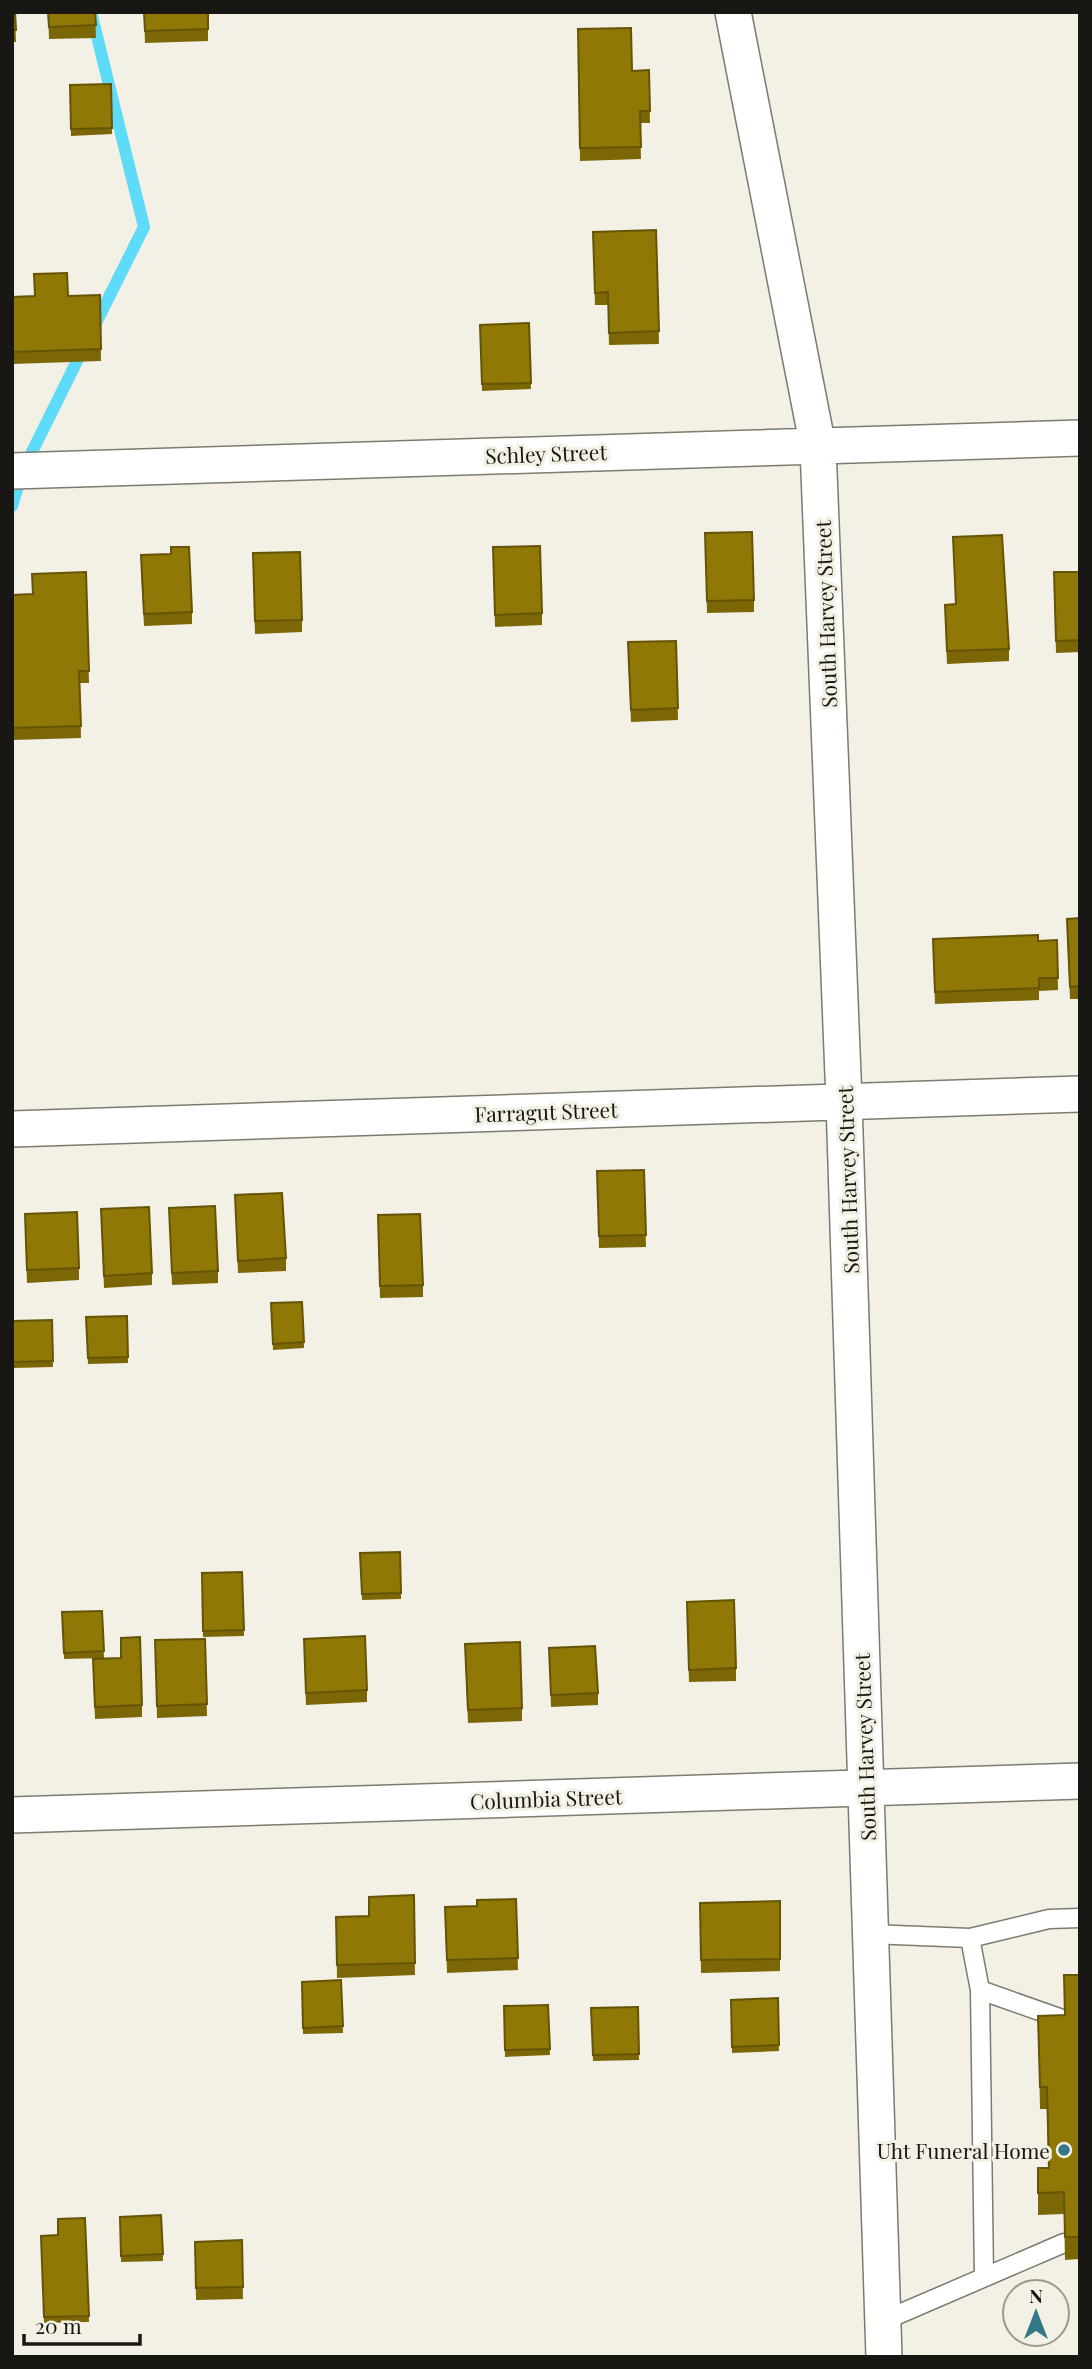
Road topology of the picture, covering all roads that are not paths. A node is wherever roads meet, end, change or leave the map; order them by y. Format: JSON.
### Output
{"nodes":[{"id":1,"x":733,"y":12,"type":"edge"},
{"id":2,"x":1080,"y":438,"type":"edge"},
{"id":3,"x":818,"y":447,"type":"junction"},
{"id":4,"x":12,"y":471,"type":"edge"},
{"id":5,"x":1080,"y":1094,"type":"edge"},
{"id":6,"x":844,"y":1101,"type":"junction"},
{"id":7,"x":12,"y":1129,"type":"edge"},
{"id":8,"x":1080,"y":1781,"type":"edge"},
{"id":9,"x":866,"y":1788,"type":"junction"},
{"id":10,"x":12,"y":1815,"type":"edge"},
{"id":11,"x":1080,"y":1918,"type":"edge"},
{"id":12,"x":870,"y":1934,"type":"junction"},
{"id":13,"x":970,"y":1938,"type":"junction"},
{"id":14,"x":980,"y":1990,"type":"junction"},
{"id":15,"x":1065,"y":2020,"type":"edge"},
{"id":16,"x":1065,"y":2243,"type":"edge"},
{"id":17,"x":984,"y":2277,"type":"junction"},
{"id":18,"x":883,"y":2321,"type":"junction"},
{"id":19,"x":884,"y":2357,"type":"edge"}],
"edges":[{"from":1,"to":3,"type":"street","name":"South Harvey Street"},
{"from":2,"to":3,"type":"street","name":"Schley Street"},
{"from":3,"to":4,"type":"street","name":"Schley Street"},
{"from":3,"to":6,"type":"street","name":"South Harvey Street"},
{"from":5,"to":6,"type":"street","name":"Farragut Street"},
{"from":6,"to":7,"type":"street","name":"Farragut Street"},
{"from":6,"to":9,"type":"street","name":"South Harvey Street"},
{"from":8,"to":9,"type":"street","name":"Columbia Street"},
{"from":9,"to":10,"type":"street","name":"Columbia Street"},
{"from":9,"to":12,"type":"street","name":"South Harvey Street"},
{"from":11,"to":13,"type":"lane"},
{"from":12,"to":13,"type":"lane"},
{"from":12,"to":18,"type":"street","name":"South Harvey Street"},
{"from":13,"to":14,"type":"lane"},
{"from":14,"to":15,"type":"lane"},
{"from":14,"to":17,"type":"lane"},
{"from":16,"to":17,"type":"lane"},
{"from":17,"to":18,"type":"lane"},
{"from":18,"to":19,"type":"street","name":"South Harvey Street"}]}
